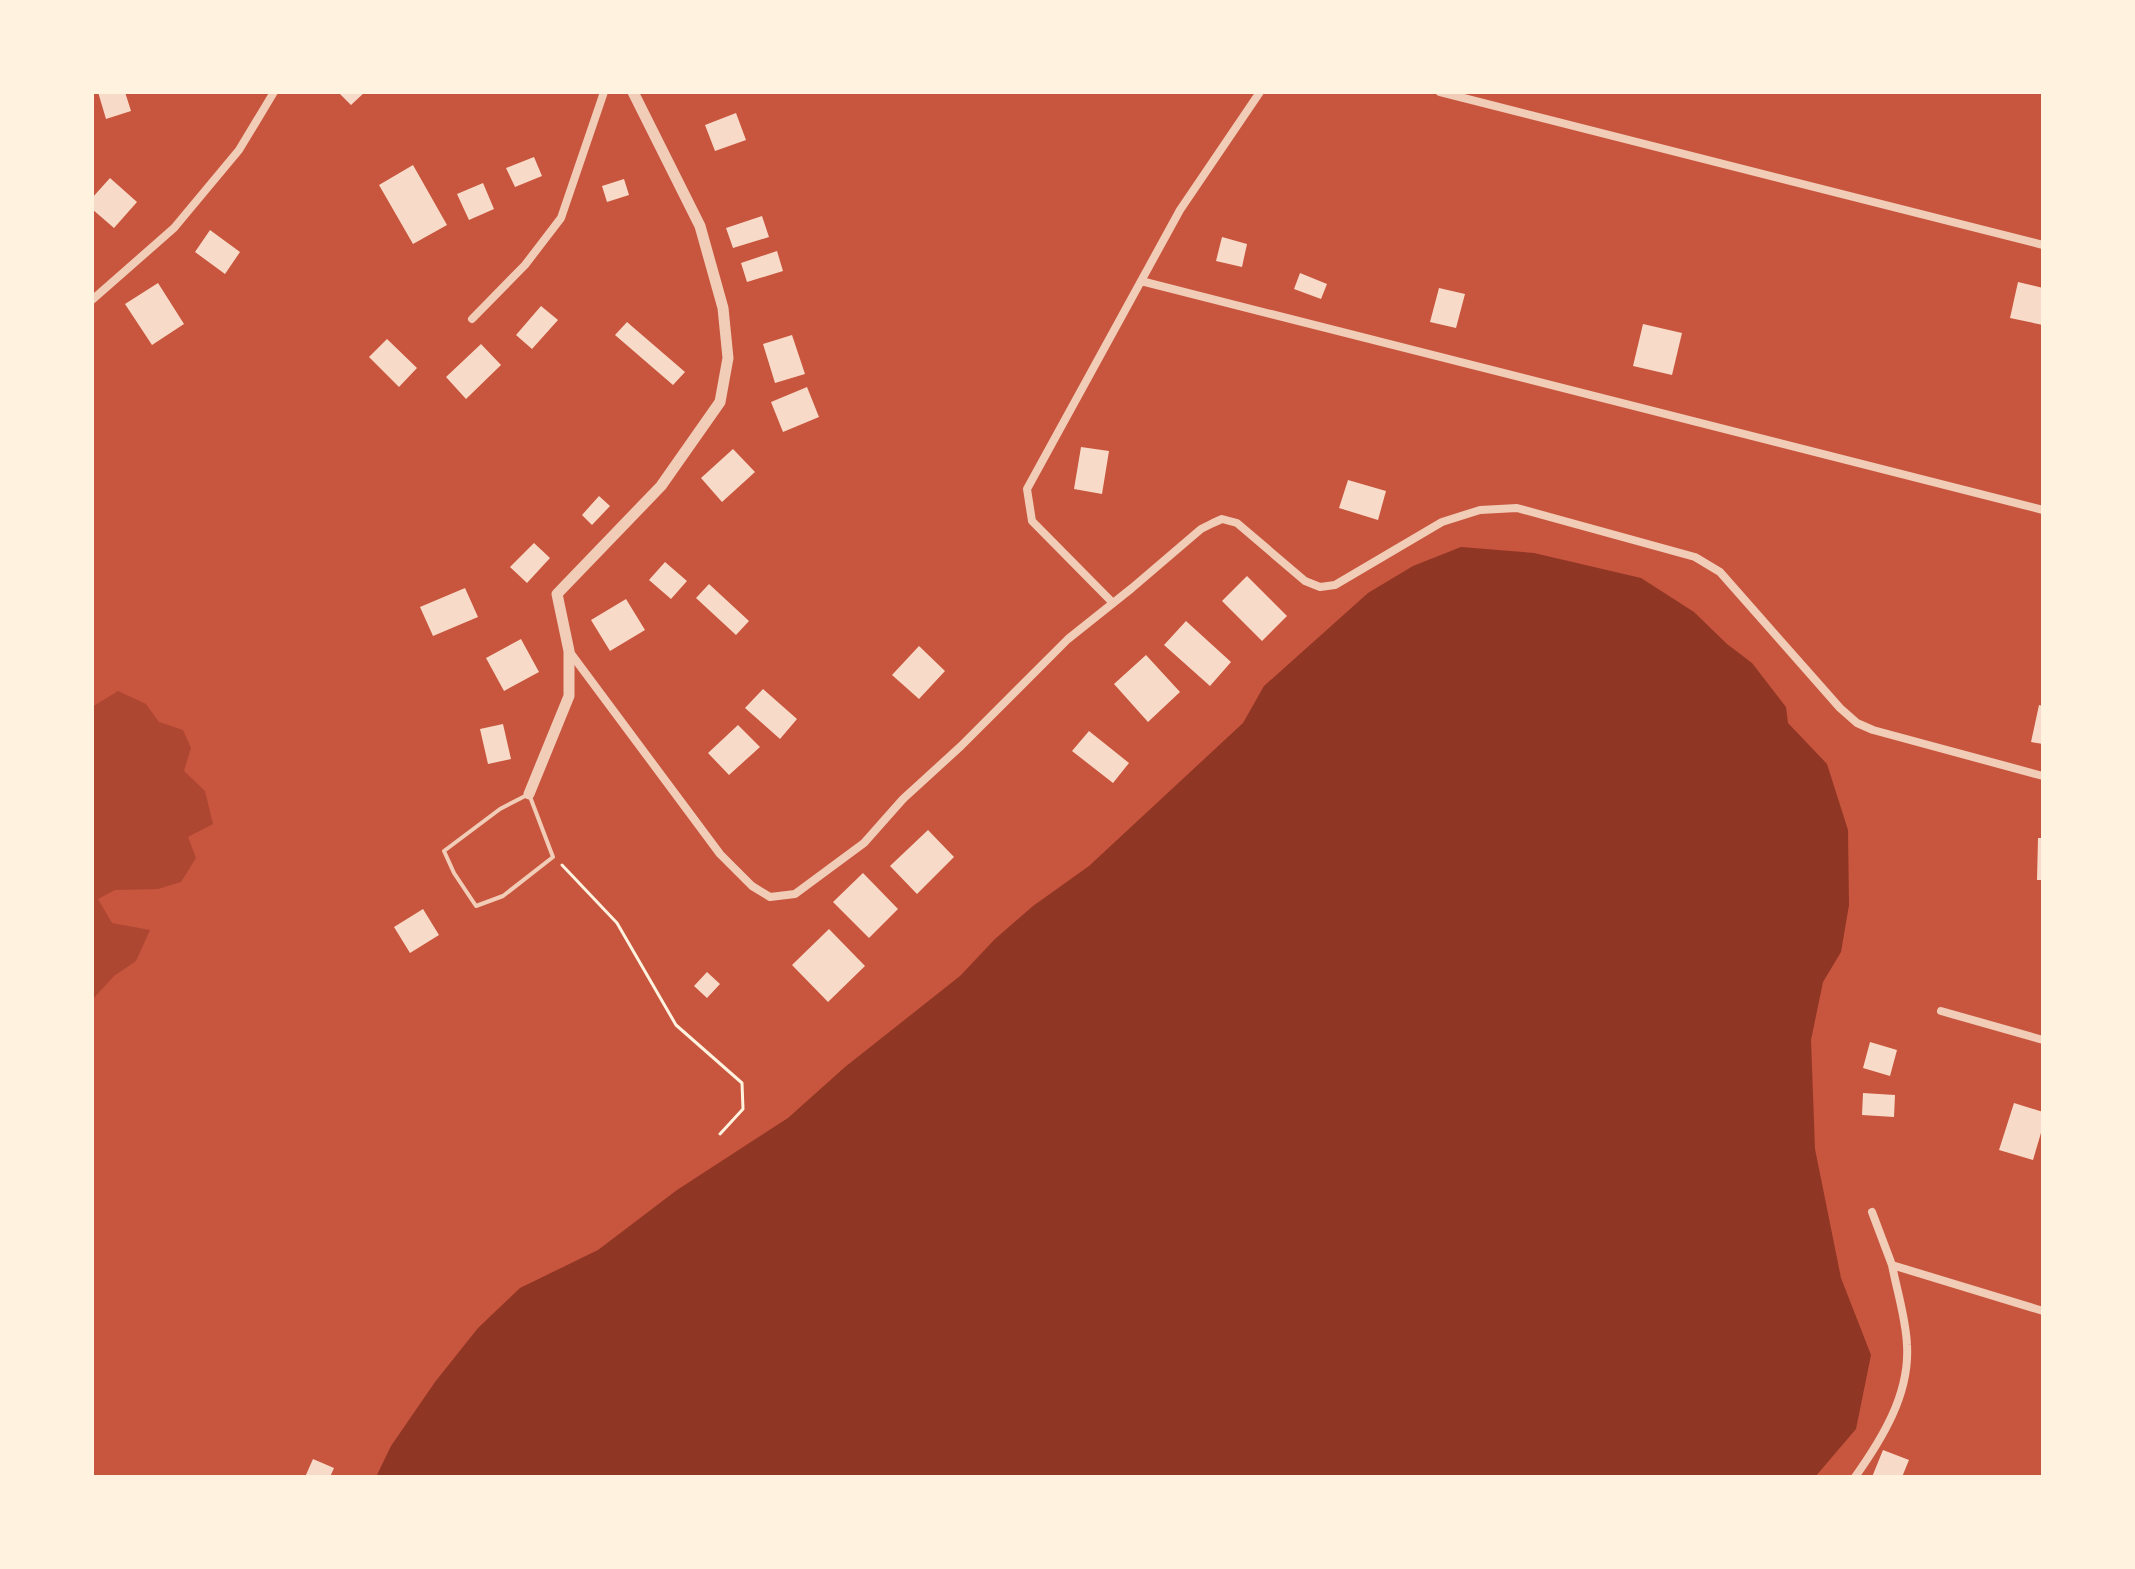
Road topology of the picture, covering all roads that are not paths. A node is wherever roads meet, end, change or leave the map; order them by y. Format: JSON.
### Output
{"nodes":[{"id":1,"x":274,"y":92,"type":"edge"},
{"id":2,"x":604,"y":92,"type":"edge"},
{"id":3,"x":633,"y":92,"type":"edge"},
{"id":4,"x":1260,"y":92,"type":"edge"},
{"id":5,"x":1440,"y":92,"type":"edge"},
{"id":6,"x":2043,"y":245,"type":"edge"},
{"id":7,"x":1141,"y":281,"type":"junction"},
{"id":8,"x":92,"y":300,"type":"edge"},
{"id":9,"x":472,"y":319,"type":"dead end"},
{"id":10,"x":2043,"y":510,"type":"edge"},
{"id":11,"x":1113,"y":603,"type":"junction"},
{"id":12,"x":569,"y":651,"type":"junction"},
{"id":13,"x":2043,"y":776,"type":"edge"},
{"id":14,"x":529,"y":794,"type":"junction"},
{"id":15,"x":1941,"y":1011,"type":"dead end"},
{"id":16,"x":2043,"y":1040,"type":"edge"},
{"id":17,"x":1872,"y":1212,"type":"dead end"},
{"id":18,"x":1892,"y":1265,"type":"junction"},
{"id":19,"x":2043,"y":1311,"type":"edge"},
{"id":20,"x":1855,"y":1477,"type":"edge"}],
"edges":[{"from":1,"to":8,"type":"street"},
{"from":2,"to":9,"type":"street"},
{"from":3,"to":12,"type":"street"},
{"from":4,"to":7,"type":"street"},
{"from":5,"to":6,"type":"street"},
{"from":7,"to":10,"type":"street"},
{"from":7,"to":11,"type":"street"},
{"from":11,"to":12,"type":"street"},
{"from":11,"to":13,"type":"street"},
{"from":12,"to":14,"type":"street"},
{"from":14,"to":14,"type":"lane"},
{"from":15,"to":16,"type":"street"},
{"from":17,"to":18,"type":"street"},
{"from":18,"to":19,"type":"street"},
{"from":18,"to":20,"type":"street"}]}
